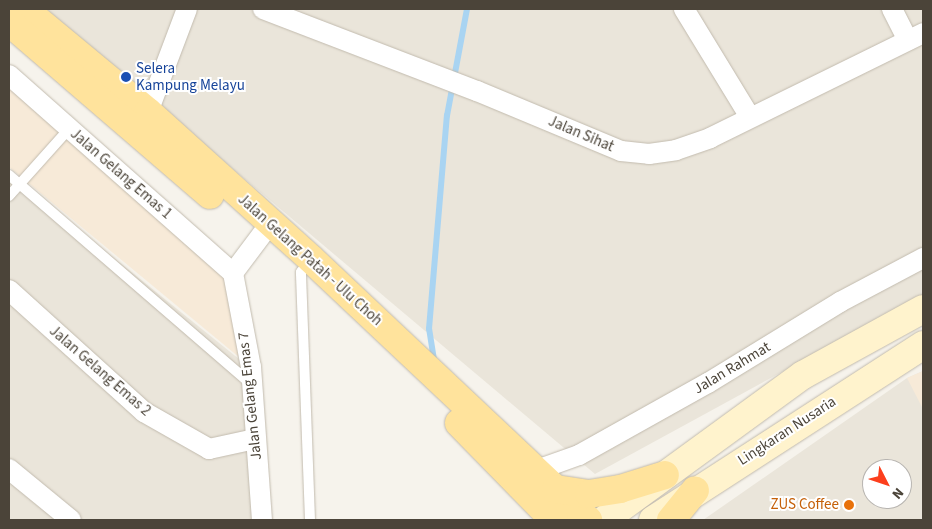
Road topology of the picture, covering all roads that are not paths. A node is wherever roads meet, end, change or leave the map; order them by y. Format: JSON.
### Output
{"nodes":[{"id":1,"x":24,"y":9,"type":"edge"},
{"id":2,"x":187,"y":9,"type":"edge"},
{"id":3,"x":263,"y":9,"type":"edge"},
{"id":4,"x":684,"y":9,"type":"edge"},
{"id":5,"x":892,"y":9,"type":"edge"},
{"id":6,"x":9,"y":22,"type":"edge"},
{"id":7,"x":916,"y":37,"type":"edge"},
{"id":8,"x":9,"y":75,"type":"edge"},
{"id":9,"x":750,"y":117,"type":"junction"},
{"id":10,"x":140,"y":120,"type":"junction"},
{"id":11,"x":69,"y":128,"type":"junction"},
{"id":12,"x":9,"y":175,"type":"edge"},
{"id":13,"x":19,"y":184,"type":"junction"},
{"id":14,"x":9,"y":196,"type":"edge"},
{"id":15,"x":264,"y":231,"type":"junction"},
{"id":16,"x":923,"y":258,"type":"edge"},
{"id":17,"x":306,"y":266,"type":"junction"},
{"id":18,"x":233,"y":273,"type":"junction"},
{"id":19,"x":9,"y":290,"type":"edge"},
{"id":20,"x":923,"y":310,"type":"edge"},
{"id":21,"x":923,"y":345,"type":"edge"},
{"id":22,"x":252,"y":384,"type":"junction"},
{"id":23,"x":255,"y":439,"type":"junction"},
{"id":24,"x":9,"y":469,"type":"edge"},
{"id":25,"x":537,"y":470,"type":"junction"},
{"id":26,"x":665,"y":475,"type":"junction"},
{"id":27,"x":556,"y":489,"type":"junction"},
{"id":28,"x":695,"y":490,"type":"junction"},
{"id":29,"x":71,"y":520,"type":"edge"},
{"id":30,"x":262,"y":520,"type":"edge"},
{"id":31,"x":310,"y":520,"type":"edge"},
{"id":32,"x":554,"y":520,"type":"edge"},
{"id":33,"x":588,"y":520,"type":"edge"},
{"id":34,"x":604,"y":520,"type":"edge"},
{"id":35,"x":653,"y":520,"type":"edge"},
{"id":36,"x":671,"y":520,"type":"edge"}],
"edges":[{"from":1,"to":10,"type":"main road","name":"Jalan Gelang Patah - Ulu Choh"},
{"from":2,"to":10,"type":"street"},
{"from":3,"to":9,"type":"street","name":"Jalan Sihat"},
{"from":4,"to":9,"type":"street"},
{"from":5,"to":7,"type":"street"},
{"from":6,"to":10,"type":"main road","name":"Jalan Gelang Patah - Ulu Choh"},
{"from":7,"to":9,"type":"street","name":"Jalan Sihat"},
{"from":8,"to":11,"type":"street","name":"Jalan Gelang Emas 1"},
{"from":10,"to":15,"type":"main road","name":"Jalan Gelang Patah - Ulu Choh"},
{"from":11,"to":13,"type":"lane"},
{"from":11,"to":18,"type":"street","name":"Jalan Gelang Emas 1"},
{"from":12,"to":13,"type":"lane"},
{"from":13,"to":14,"type":"lane"},
{"from":13,"to":22,"type":"lane"},
{"from":15,"to":17,"type":"main road","name":"Jalan Gelang Patah - Ulu Choh"},
{"from":15,"to":18,"type":"street"},
{"from":16,"to":25,"type":"street","name":"Jalan Rahmat"},
{"from":17,"to":25,"type":"main road","name":"Jalan Gelang Patah - Ulu Choh"},
{"from":17,"to":31,"type":"lane"},
{"from":17,"to":32,"type":"main road","name":"Jalan Gelang Patah - Ulu Choh"},
{"from":18,"to":22,"type":"street","name":"Jalan Gelang Emas 7"},
{"from":19,"to":23,"type":"street","name":"Jalan Gelang Emas 2"},
{"from":20,"to":26,"type":"main road"},
{"from":21,"to":28,"type":"main road","name":"Lingkaran Nusaria"},
{"from":22,"to":23,"type":"street","name":"Jalan Gelang Emas 7"},
{"from":23,"to":30,"type":"street","name":"Jalan Gelang Emas 7"},
{"from":24,"to":29,"type":"street"},
{"from":25,"to":27,"type":"main road","name":"Jalan Gelang Patah - Ulu Choh"},
{"from":26,"to":27,"type":"main road"},
{"from":26,"to":34,"type":"main road"},
{"from":27,"to":33,"type":"main road","name":"Jalan Gelang Patah - Ulu Choh"},
{"from":28,"to":35,"type":"main road","name":"Lingkaran Nusaria"},
{"from":28,"to":36,"type":"main road"}]}
